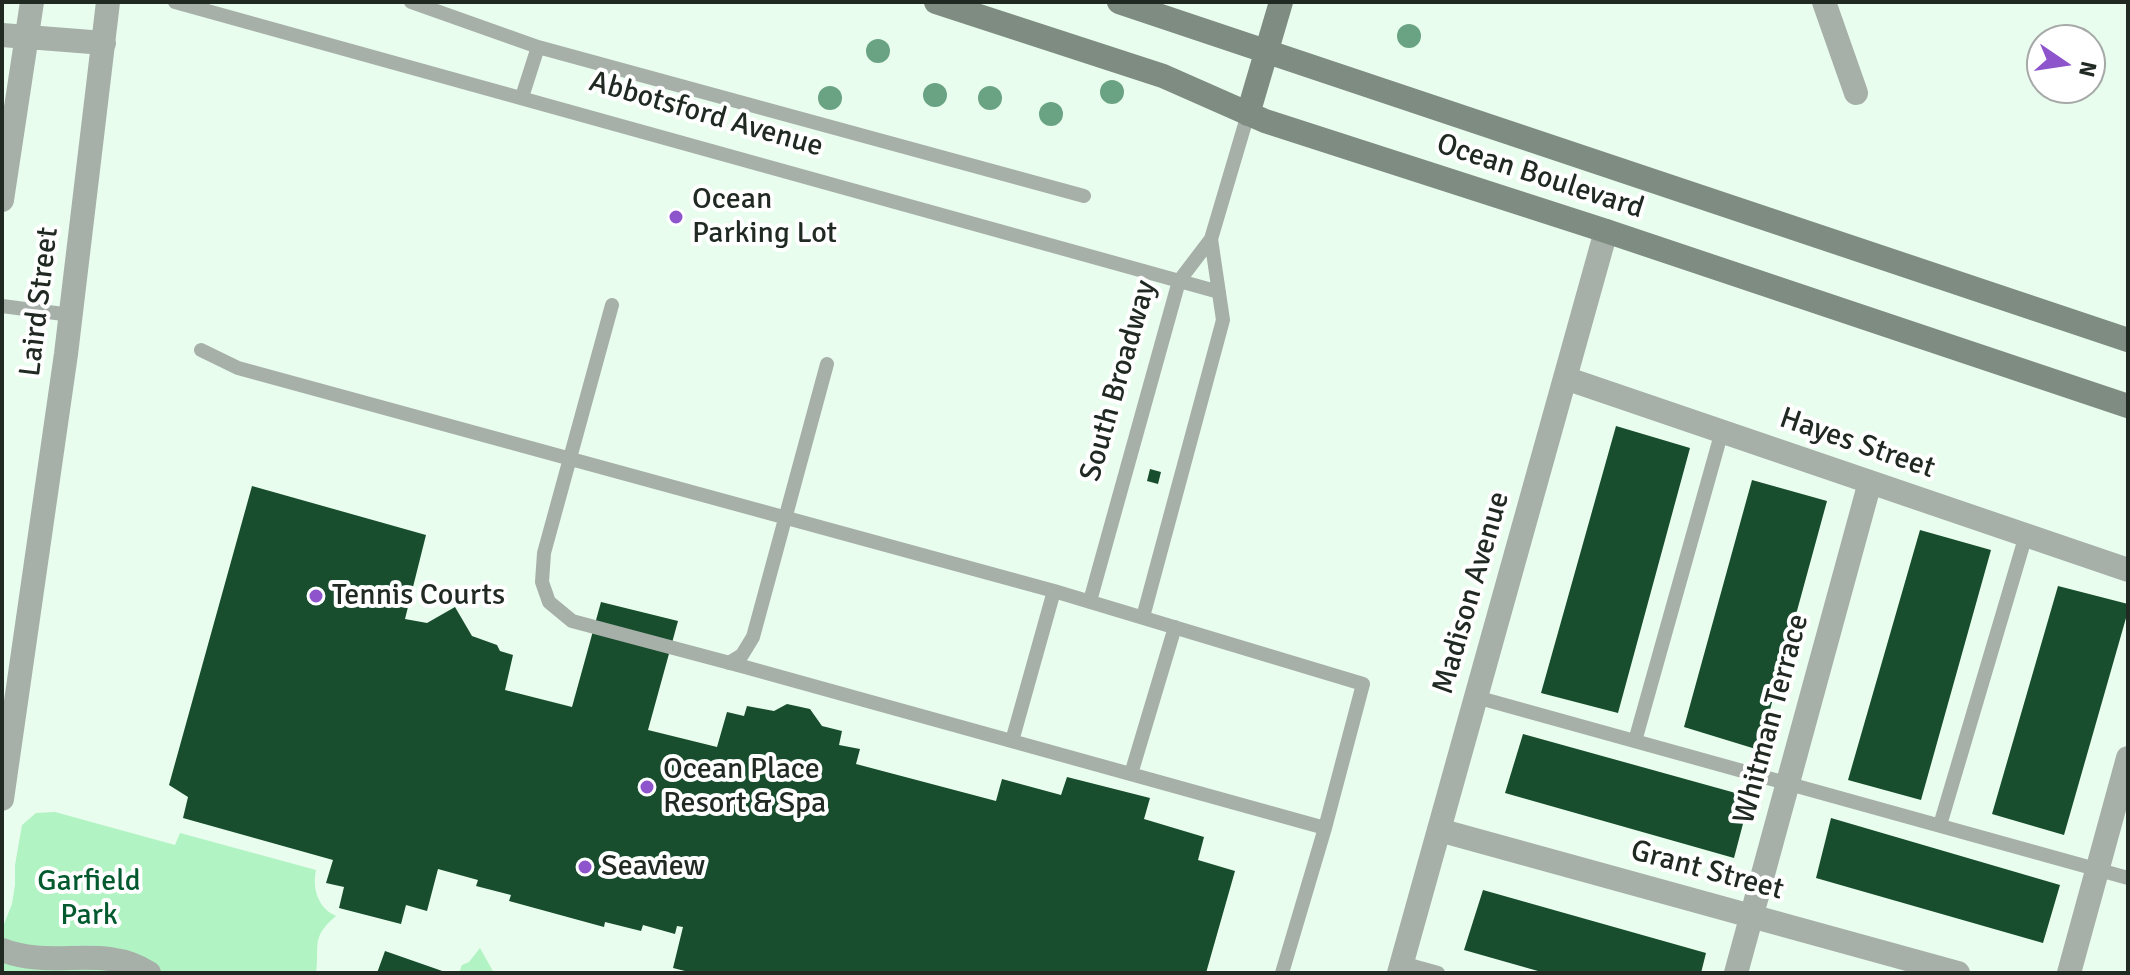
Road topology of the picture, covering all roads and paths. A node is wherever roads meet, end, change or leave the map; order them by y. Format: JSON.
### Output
{"nodes":[{"id":1,"x":32,"y":2,"type":"edge"},
{"id":2,"x":108,"y":2,"type":"edge"},
{"id":3,"x":175,"y":2,"type":"edge"},
{"id":4,"x":411,"y":2,"type":"edge"},
{"id":5,"x":936,"y":2,"type":"edge"},
{"id":6,"x":1119,"y":2,"type":"edge"},
{"id":7,"x":1281,"y":2,"type":"edge"},
{"id":8,"x":1824,"y":2,"type":"edge"},
{"id":9,"x":14,"y":36,"type":"edge"},
{"id":10,"x":104,"y":43,"type":"junction"},
{"id":11,"x":538,"y":47,"type":"junction"},
{"id":12,"x":1265,"y":52,"type":"junction"},
{"id":13,"x":1856,"y":93,"type":"dead end"},
{"id":14,"x":522,"y":97,"type":"junction"},
{"id":15,"x":1248,"y":114,"type":"junction"},
{"id":16,"x":1084,"y":196,"type":"dead end"},
{"id":17,"x":2,"y":200,"type":"edge"},
{"id":18,"x":1606,"y":231,"type":"junction"},
{"id":19,"x":1211,"y":239,"type":"junction"},
{"id":20,"x":1179,"y":281,"type":"junction"},
{"id":21,"x":1219,"y":292,"type":"junction"},
{"id":22,"x":612,"y":305,"type":"dead end"},
{"id":23,"x":2,"y":306,"type":"edge"},
{"id":24,"x":71,"y":315,"type":"junction"},
{"id":25,"x":2128,"y":340,"type":"edge"},
{"id":26,"x":201,"y":350,"type":"dead end"},
{"id":27,"x":827,"y":364,"type":"dead end"},
{"id":28,"x":1565,"y":378,"type":"junction"},
{"id":29,"x":2128,"y":406,"type":"edge"},
{"id":30,"x":1722,"y":431,"type":"junction"},
{"id":31,"x":569,"y":458,"type":"junction"},
{"id":32,"x":1870,"y":482,"type":"junction"},
{"id":33,"x":786,"y":517,"type":"junction"},
{"id":34,"x":2026,"y":535,"type":"junction"},
{"id":35,"x":2128,"y":570,"type":"edge"},
{"id":36,"x":1054,"y":591,"type":"junction"},
{"id":37,"x":1090,"y":601,"type":"junction"},
{"id":38,"x":1143,"y":617,"type":"junction"},
{"id":39,"x":1175,"y":627,"type":"junction"},
{"id":40,"x":729,"y":663,"type":"junction"},
{"id":41,"x":1476,"y":697,"type":"junction"},
{"id":42,"x":1012,"y":741,"type":"junction"},
{"id":43,"x":1635,"y":741,"type":"junction"},
{"id":44,"x":2128,"y":758,"type":"edge"},
{"id":45,"x":1131,"y":774,"type":"junction"},
{"id":46,"x":1788,"y":783,"type":"junction"},
{"id":47,"x":2,"y":799,"type":"edge"},
{"id":48,"x":1940,"y":825,"type":"junction"},
{"id":49,"x":1325,"y":828,"type":"junction"},
{"id":50,"x":1439,"y":830,"type":"junction"},
{"id":51,"x":2097,"y":870,"type":"junction"},
{"id":52,"x":2128,"y":878,"type":"edge"},
{"id":53,"x":1752,"y":917,"type":"junction"},
{"id":54,"x":2,"y":950,"type":"edge"},
{"id":55,"x":1401,"y":968,"type":"edge"},
{"id":56,"x":149,"y":973,"type":"edge"},
{"id":57,"x":1282,"y":973,"type":"edge"},
{"id":58,"x":1438,"y":973,"type":"edge"},
{"id":59,"x":1736,"y":973,"type":"edge"},
{"id":60,"x":1958,"y":973,"type":"edge"},
{"id":61,"x":2069,"y":973,"type":"edge"}],
"edges":[{"from":1,"to":9,"type":"street","name":"Laird Street"},
{"from":2,"to":10,"type":"street","name":"Laird Street"},
{"from":3,"to":14,"type":"lane","name":"Abbotsford Avenue"},
{"from":4,"to":11,"type":"lane"},
{"from":5,"to":15,"type":"main road","name":"Ocean Boulevard"},
{"from":6,"to":12,"type":"main road","name":"Ocean Boulevard"},
{"from":7,"to":12,"type":"main road"},
{"from":8,"to":13,"type":"street"},
{"from":9,"to":10,"type":"street"},
{"from":9,"to":17,"type":"street","name":"Laird Street"},
{"from":10,"to":24,"type":"street","name":"Laird Street"},
{"from":11,"to":14,"type":"lane"},
{"from":11,"to":16,"type":"lane"},
{"from":12,"to":15,"type":"main road"},
{"from":12,"to":25,"type":"main road","name":"Ocean Boulevard"},
{"from":14,"to":20,"type":"lane","name":"Abbotsford Avenue"},
{"from":15,"to":18,"type":"main road","name":"Ocean Boulevard"},
{"from":15,"to":19,"type":"lane"},
{"from":18,"to":28,"type":"street","name":"Madison Avenue"},
{"from":18,"to":29,"type":"main road","name":"Ocean Boulevard"},
{"from":19,"to":20,"type":"lane","name":"South Broadway"},
{"from":19,"to":21,"type":"lane"},
{"from":20,"to":21,"type":"lane","name":"Abbotsford Avenue"},
{"from":20,"to":37,"type":"lane","name":"South Broadway"},
{"from":21,"to":38,"type":"lane"},
{"from":22,"to":31,"type":"lane"},
{"from":23,"to":24,"type":"lane"},
{"from":24,"to":47,"type":"street","name":"Laird Street"},
{"from":26,"to":31,"type":"lane"},
{"from":27,"to":33,"type":"lane"},
{"from":28,"to":30,"type":"street","name":"Hayes Street"},
{"from":28,"to":41,"type":"street","name":"Madison Avenue"},
{"from":30,"to":32,"type":"street","name":"Hayes Street"},
{"from":30,"to":43,"type":"lane"},
{"from":31,"to":33,"type":"lane"},
{"from":31,"to":40,"type":"lane"},
{"from":32,"to":34,"type":"street","name":"Hayes Street"},
{"from":32,"to":46,"type":"street","name":"Whitman Terrace"},
{"from":33,"to":36,"type":"lane"},
{"from":33,"to":40,"type":"lane"},
{"from":34,"to":35,"type":"street","name":"Hayes Street"},
{"from":34,"to":48,"type":"lane"},
{"from":36,"to":37,"type":"lane"},
{"from":36,"to":42,"type":"lane"},
{"from":37,"to":38,"type":"lane"},
{"from":38,"to":39,"type":"lane"},
{"from":39,"to":45,"type":"lane"},
{"from":39,"to":49,"type":"lane"},
{"from":40,"to":42,"type":"lane"},
{"from":41,"to":43,"type":"lane"},
{"from":41,"to":50,"type":"street","name":"Madison Avenue"},
{"from":42,"to":45,"type":"lane"},
{"from":43,"to":46,"type":"lane"},
{"from":44,"to":51,"type":"street"},
{"from":45,"to":49,"type":"lane"},
{"from":46,"to":48,"type":"lane"},
{"from":46,"to":53,"type":"street","name":"Whitman Terrace"},
{"from":48,"to":51,"type":"lane"},
{"from":49,"to":57,"type":"lane"},
{"from":50,"to":53,"type":"street","name":"Grant Street"},
{"from":50,"to":55,"type":"street","name":"Madison Avenue"},
{"from":51,"to":52,"type":"lane"},
{"from":51,"to":61,"type":"street"},
{"from":53,"to":59,"type":"street","name":"Whitman Terrace"},
{"from":53,"to":60,"type":"street","name":"Grant Street"},
{"from":54,"to":56,"type":"street"},
{"from":55,"to":58,"type":"lane"}]}
